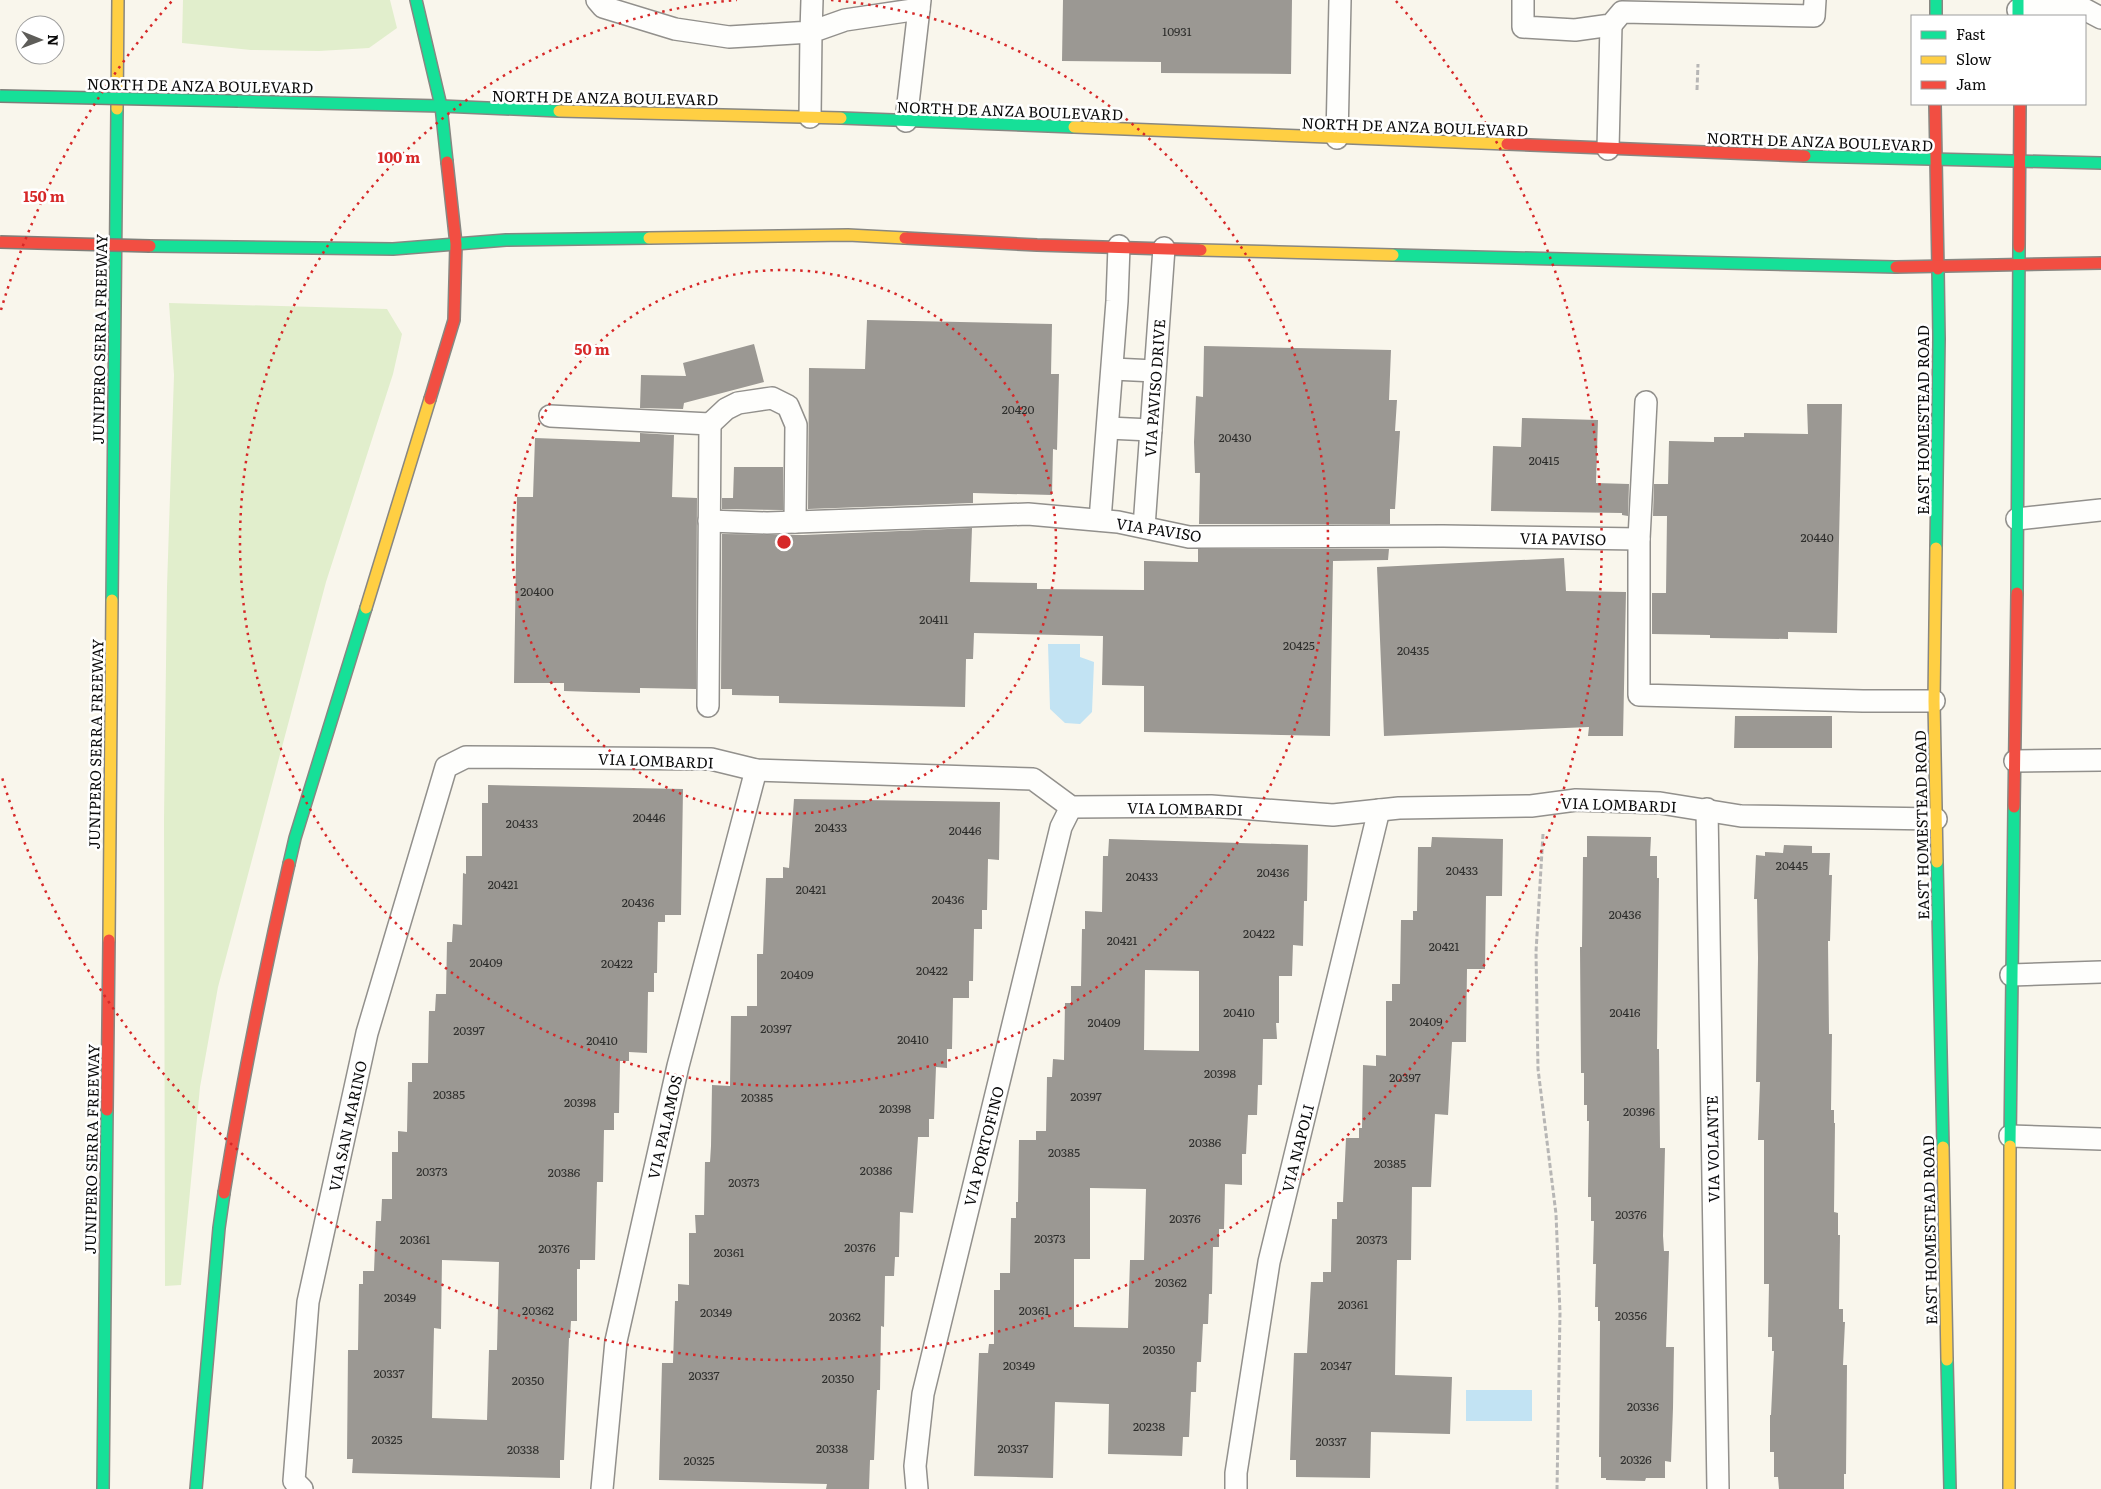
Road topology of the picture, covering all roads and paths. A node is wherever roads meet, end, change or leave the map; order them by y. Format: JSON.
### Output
{"nodes":[{"id":1,"x":118,"y":0,"type":"edge"},
{"id":2,"x":416,"y":0,"type":"edge"},
{"id":3,"x":597,"y":0,"type":"edge"},
{"id":4,"x":812,"y":0,"type":"edge"},
{"id":5,"x":1340,"y":0,"type":"edge"},
{"id":6,"x":1524,"y":0,"type":"edge"},
{"id":7,"x":1815,"y":0,"type":"edge"},
{"id":8,"x":1936,"y":0,"type":"edge"},
{"id":9,"x":920,"y":5,"type":"edge"},
{"id":10,"x":2018,"y":9,"type":"edge"},
{"id":11,"x":1936,"y":15,"type":"edge"},
{"id":12,"x":2101,"y":18,"type":"edge"},
{"id":13,"x":1611,"y":25,"type":"junction"},
{"id":14,"x":811,"y":32,"type":"junction"},
{"id":15,"x":1698,"y":64,"type":"dead end"},
{"id":16,"x":1697,"y":90,"type":"dead end"},
{"id":17,"x":0,"y":96,"type":"edge"},
{"id":18,"x":1935,"y":105,"type":"edge"},
{"id":19,"x":2020,"y":105,"type":"edge"},
{"id":20,"x":442,"y":106,"type":"junction"},
{"id":21,"x":810,"y":117,"type":"junction"},
{"id":22,"x":906,"y":121,"type":"junction"},
{"id":23,"x":1337,"y":138,"type":"junction"},
{"id":24,"x":1608,"y":149,"type":"junction"},
{"id":25,"x":1936,"y":160,"type":"junction"},
{"id":26,"x":2019,"y":162,"type":"junction"},
{"id":27,"x":2101,"y":163,"type":"edge"},
{"id":28,"x":0,"y":242,"type":"edge"},
{"id":29,"x":456,"y":244,"type":"junction"},
{"id":30,"x":1119,"y":246,"type":"junction"},
{"id":31,"x":1164,"y":248,"type":"junction"},
{"id":32,"x":2101,"y":263,"type":"edge"},
{"id":33,"x":2019,"y":264,"type":"junction"},
{"id":34,"x":1937,"y":266,"type":"junction"},
{"id":35,"x":1112,"y":369,"type":"junction"},
{"id":36,"x":1155,"y":371,"type":"junction"},
{"id":37,"x":1646,"y":402,"type":"dead end"},
{"id":38,"x":550,"y":416,"type":"dead end"},
{"id":39,"x":710,"y":424,"type":"junction"},
{"id":40,"x":1108,"y":428,"type":"junction"},
{"id":41,"x":1151,"y":430,"type":"junction"},
{"id":42,"x":2101,"y":510,"type":"edge"},
{"id":43,"x":2017,"y":519,"type":"junction"},
{"id":44,"x":1100,"y":520,"type":"junction"},
{"id":45,"x":709,"y":521,"type":"junction"},
{"id":46,"x":795,"y":522,"type":"junction"},
{"id":47,"x":1144,"y":527,"type":"junction"},
{"id":48,"x":1639,"y":539,"type":"junction"},
{"id":49,"x":1934,"y":701,"type":"junction"},
{"id":50,"x":708,"y":706,"type":"dead end"},
{"id":51,"x":2101,"y":760,"type":"edge"},
{"id":52,"x":2015,"y":761,"type":"junction"},
{"id":53,"x":446,"y":768,"type":"joint"},
{"id":54,"x":756,"y":770,"type":"junction"},
{"id":55,"x":1545,"y":803,"type":"junction"},
{"id":56,"x":1071,"y":807,"type":"junction"},
{"id":57,"x":1707,"y":809,"type":"junction"},
{"id":58,"x":1379,"y":810,"type":"junction"},
{"id":59,"x":1936,"y":819,"type":"junction"},
{"id":60,"x":2101,"y":972,"type":"edge"},
{"id":61,"x":2011,"y":975,"type":"junction"},
{"id":62,"x":2010,"y":1136,"type":"junction"},
{"id":63,"x":2101,"y":1139,"type":"edge"},
{"id":64,"x":103,"y":1489,"type":"edge"},
{"id":65,"x":196,"y":1489,"type":"edge"},
{"id":66,"x":302,"y":1489,"type":"edge"},
{"id":67,"x":602,"y":1489,"type":"edge"},
{"id":68,"x":917,"y":1489,"type":"edge"},
{"id":69,"x":1236,"y":1489,"type":"edge"},
{"id":70,"x":1557,"y":1489,"type":"edge"},
{"id":71,"x":1718,"y":1489,"type":"edge"},
{"id":72,"x":1950,"y":1489,"type":"edge"},
{"id":73,"x":2009,"y":1489,"type":"edge"}],
"edges":[{"from":1,"to":64,"type":"main road","name":"JUNIPERO SERRA FREEWAY"},
{"from":2,"to":20,"type":"main road"},
{"from":3,"to":14,"type":"lane"},
{"from":4,"to":14,"type":"lane"},
{"from":5,"to":23,"type":"lane"},
{"from":6,"to":13,"type":"lane"},
{"from":7,"to":13,"type":"lane"},
{"from":8,"to":11,"type":"main road"},
{"from":9,"to":14,"type":"lane"},
{"from":9,"to":22,"type":"lane"},
{"from":10,"to":12,"type":"lane"},
{"from":13,"to":24,"type":"lane"},
{"from":14,"to":21,"type":"lane"},
{"from":15,"to":16,"type":"path"},
{"from":17,"to":20,"type":"main road","name":"NORTH DE ANZA BOULEVARD","bridge":true},
{"from":18,"to":25,"type":"main road","name":"EAST HOMESTEAD ROAD"},
{"from":19,"to":26,"type":"main road"},
{"from":20,"to":21,"type":"main road","name":"NORTH DE ANZA BOULEVARD"},
{"from":20,"to":29,"type":"main road"},
{"from":21,"to":22,"type":"main road","name":"NORTH DE ANZA BOULEVARD"},
{"from":22,"to":23,"type":"main road","name":"NORTH DE ANZA BOULEVARD"},
{"from":23,"to":24,"type":"main road","name":"NORTH DE ANZA BOULEVARD"},
{"from":24,"to":25,"type":"main road","name":"NORTH DE ANZA BOULEVARD"},
{"from":25,"to":26,"type":"main road","name":"NORTH DE ANZA BOULEVARD"},
{"from":25,"to":34,"type":"main road","name":"EAST HOMESTEAD ROAD"},
{"from":26,"to":27,"type":"main road","name":"NORTH DE ANZA BOULEVARD"},
{"from":26,"to":33,"type":"main road"},
{"from":28,"to":29,"type":"main road","bridge":true},
{"from":29,"to":30,"type":"main road"},
{"from":29,"to":65,"type":"main road"},
{"from":30,"to":31,"type":"main road"},
{"from":30,"to":35,"type":"lane"},
{"from":31,"to":34,"type":"main road"},
{"from":31,"to":36,"type":"lane","name":"VIA PAVISO DRIVE"},
{"from":32,"to":33,"type":"main road"},
{"from":33,"to":34,"type":"main road"},
{"from":33,"to":43,"type":"main road"},
{"from":34,"to":49,"type":"main road","name":"EAST HOMESTEAD ROAD"},
{"from":35,"to":36,"type":"lane"},
{"from":35,"to":40,"type":"lane"},
{"from":36,"to":41,"type":"lane","name":"VIA PAVISO DRIVE"},
{"from":37,"to":48,"type":"lane"},
{"from":38,"to":39,"type":"lane"},
{"from":39,"to":45,"type":"lane"},
{"from":39,"to":46,"type":"lane"},
{"from":40,"to":41,"type":"lane"},
{"from":40,"to":44,"type":"lane"},
{"from":41,"to":47,"type":"lane","name":"VIA PAVISO DRIVE"},
{"from":42,"to":43,"type":"lane"},
{"from":43,"to":52,"type":"main road"},
{"from":44,"to":46,"type":"lane","name":"VIA PAVISO"},
{"from":44,"to":47,"type":"lane","name":"VIA PAVISO"},
{"from":45,"to":46,"type":"lane","name":"VIA PAVISO"},
{"from":45,"to":50,"type":"lane"},
{"from":47,"to":48,"type":"lane","name":"VIA PAVISO"},
{"from":48,"to":49,"type":"lane"},
{"from":49,"to":59,"type":"main road","name":"EAST HOMESTEAD ROAD"},
{"from":51,"to":52,"type":"lane"},
{"from":52,"to":61,"type":"main road"},
{"from":53,"to":54,"type":"lane","name":"VIA LOMBARDI"},
{"from":53,"to":66,"type":"lane","name":"VIA SAN MARINO"},
{"from":54,"to":56,"type":"lane","name":"VIA LOMBARDI"},
{"from":54,"to":67,"type":"lane","name":"VIA PALAMOS"},
{"from":55,"to":57,"type":"lane","name":"VIA LOMBARDI"},
{"from":55,"to":58,"type":"lane","name":"VIA LOMBARDI"},
{"from":55,"to":70,"type":"path"},
{"from":56,"to":58,"type":"lane","name":"VIA LOMBARDI"},
{"from":56,"to":68,"type":"lane","name":"VIA PORTOFINO"},
{"from":57,"to":59,"type":"lane","name":"VIA LOMBARDI"},
{"from":57,"to":71,"type":"lane","name":"VIA VOLANTE"},
{"from":58,"to":69,"type":"lane","name":"VIA NAPOLI"},
{"from":59,"to":72,"type":"main road","name":"EAST HOMESTEAD ROAD"},
{"from":60,"to":61,"type":"lane"},
{"from":61,"to":62,"type":"main road"},
{"from":62,"to":63,"type":"lane"},
{"from":62,"to":73,"type":"main road"}]}
